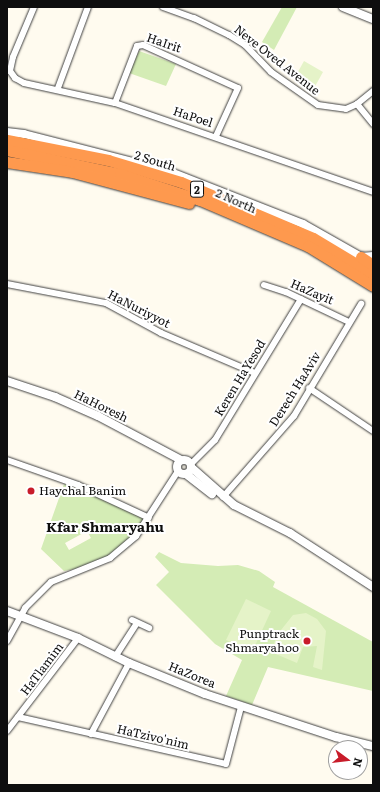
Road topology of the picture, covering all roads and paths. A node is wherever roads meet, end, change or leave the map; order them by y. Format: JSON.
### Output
{"nodes":[{"id":1,"x":34,"y":7,"type":"edge"},
{"id":2,"x":88,"y":7,"type":"edge"},
{"id":3,"x":162,"y":7,"type":"edge"},
{"id":4,"x":344,"y":7,"type":"edge"},
{"id":5,"x":373,"y":19,"type":"edge"},
{"id":6,"x":8,"y":72,"type":"edge"},
{"id":7,"x":58,"y":88,"type":"junction"},
{"id":8,"x":373,"y":91,"type":"edge"},
{"id":9,"x":115,"y":103,"type":"junction"},
{"id":10,"x":358,"y":104,"type":"junction"},
{"id":11,"x":373,"y":124,"type":"edge"},
{"id":12,"x":7,"y":132,"type":"edge"},
{"id":13,"x":216,"y":136,"type":"junction"},
{"id":14,"x":7,"y":140,"type":"edge"},
{"id":15,"x":7,"y":150,"type":"edge"},
{"id":16,"x":7,"y":162,"type":"edge"},
{"id":17,"x":373,"y":192,"type":"edge"},
{"id":18,"x":252,"y":222,"type":"junction"},
{"id":19,"x":373,"y":256,"type":"edge"},
{"id":20,"x":361,"y":257,"type":"junction"},
{"id":21,"x":373,"y":265,"type":"edge"},
{"id":22,"x":373,"y":274,"type":"edge"},
{"id":23,"x":7,"y":284,"type":"edge"},
{"id":24,"x":264,"y":285,"type":"dead end"},
{"id":25,"x":373,"y":286,"type":"edge"},
{"id":26,"x":302,"y":299,"type":"junction"},
{"id":27,"x":361,"y":304,"type":"dead end"},
{"id":28,"x":349,"y":322,"type":"junction"},
{"id":29,"x":255,"y":373,"type":"junction"},
{"id":30,"x":7,"y":381,"type":"edge"},
{"id":31,"x":309,"y":388,"type":"junction"},
{"id":32,"x":373,"y":430,"type":"edge"},
{"id":33,"x":7,"y":460,"type":"edge"},
{"id":34,"x":187,"y":469,"type":"junction"},
{"id":35,"x":223,"y":497,"type":"junction"},
{"id":36,"x":149,"y":518,"type":"junction"},
{"id":37,"x":373,"y":587,"type":"edge"},
{"id":38,"x":7,"y":611,"type":"edge"},
{"id":39,"x":21,"y":616,"type":"junction"},
{"id":40,"x":149,"y":628,"type":"dead end"},
{"id":41,"x":78,"y":638,"type":"junction"},
{"id":42,"x":7,"y":641,"type":"edge"},
{"id":43,"x":115,"y":657,"type":"junction"},
{"id":44,"x":129,"y":663,"type":"junction"},
{"id":45,"x":241,"y":706,"type":"junction"},
{"id":46,"x":18,"y":717,"type":"junction"},
{"id":47,"x":7,"y":731,"type":"edge"},
{"id":48,"x":91,"y":734,"type":"junction"},
{"id":49,"x":373,"y":746,"type":"edge"}],
"edges":[{"from":1,"to":6,"type":"street"},
{"from":2,"to":7,"type":"street"},
{"from":3,"to":10,"type":"street","name":"Neve Oved Avenue"},
{"from":4,"to":5,"type":"street"},
{"from":6,"to":7,"type":"street","name":"HaPoel"},
{"from":7,"to":9,"type":"street","name":"HaPoel"},
{"from":8,"to":10,"type":"street"},
{"from":9,"to":13,"type":"street","name":"HaPoel"},
{"from":9,"to":13,"type":"street","name":"HaIrit"},
{"from":10,"to":11,"type":"street"},
{"from":12,"to":20,"type":"street"},
{"from":13,"to":17,"type":"street","name":"HaPoel"},
{"from":14,"to":22,"type":"highway","name":"2 South","number":"2"},
{"from":15,"to":18,"type":"highway","name":"2 North","number":"2"},
{"from":16,"to":18,"type":"highway"},
{"from":18,"to":25,"type":"highway","name":"2 North","number":"2"},
{"from":19,"to":20,"type":"street"},
{"from":20,"to":21,"type":"highway"},
{"from":23,"to":29,"type":"street","name":"HaNuriyyot"},
{"from":24,"to":26,"type":"street","name":"HaZayit"},
{"from":26,"to":28,"type":"street","name":"HaZayit"},
{"from":26,"to":29,"type":"street","name":"Keren HaYesod"},
{"from":27,"to":28,"type":"street","name":"Derech HaAviv"},
{"from":28,"to":31,"type":"street","name":"Derech HaAviv"},
{"from":29,"to":34,"type":"street","name":"Keren HaYesod"},
{"from":30,"to":34,"type":"street","name":"HaHoresh"},
{"from":31,"to":32,"type":"street"},
{"from":31,"to":35,"type":"street","name":"Derech HaAviv"},
{"from":33,"to":36,"type":"street"},
{"from":34,"to":35,"type":"street"},
{"from":34,"to":36,"type":"street","name":"Keren HaYesod"},
{"from":35,"to":37,"type":"street"},
{"from":36,"to":39,"type":"street","name":"Keren HaYesod"},
{"from":38,"to":39,"type":"street","name":"HaZorea"},
{"from":39,"to":41,"type":"street","name":"HaZorea"},
{"from":39,"to":42,"type":"street","name":"Keren HaYesod"},
{"from":40,"to":43,"type":"street"},
{"from":41,"to":43,"type":"street","name":"HaZorea"},
{"from":41,"to":46,"type":"street","name":"HaTlamim"},
{"from":43,"to":44,"type":"street","name":"HaZorea"},
{"from":44,"to":45,"type":"street","name":"HaZorea"},
{"from":44,"to":48,"type":"street"},
{"from":45,"to":48,"type":"street","name":"HaTzivo'nim"},
{"from":45,"to":49,"type":"street","name":"HaZorea"},
{"from":46,"to":47,"type":"street","name":"HaTlamim"},
{"from":46,"to":48,"type":"street","name":"HaTzivo'nim"}]}
